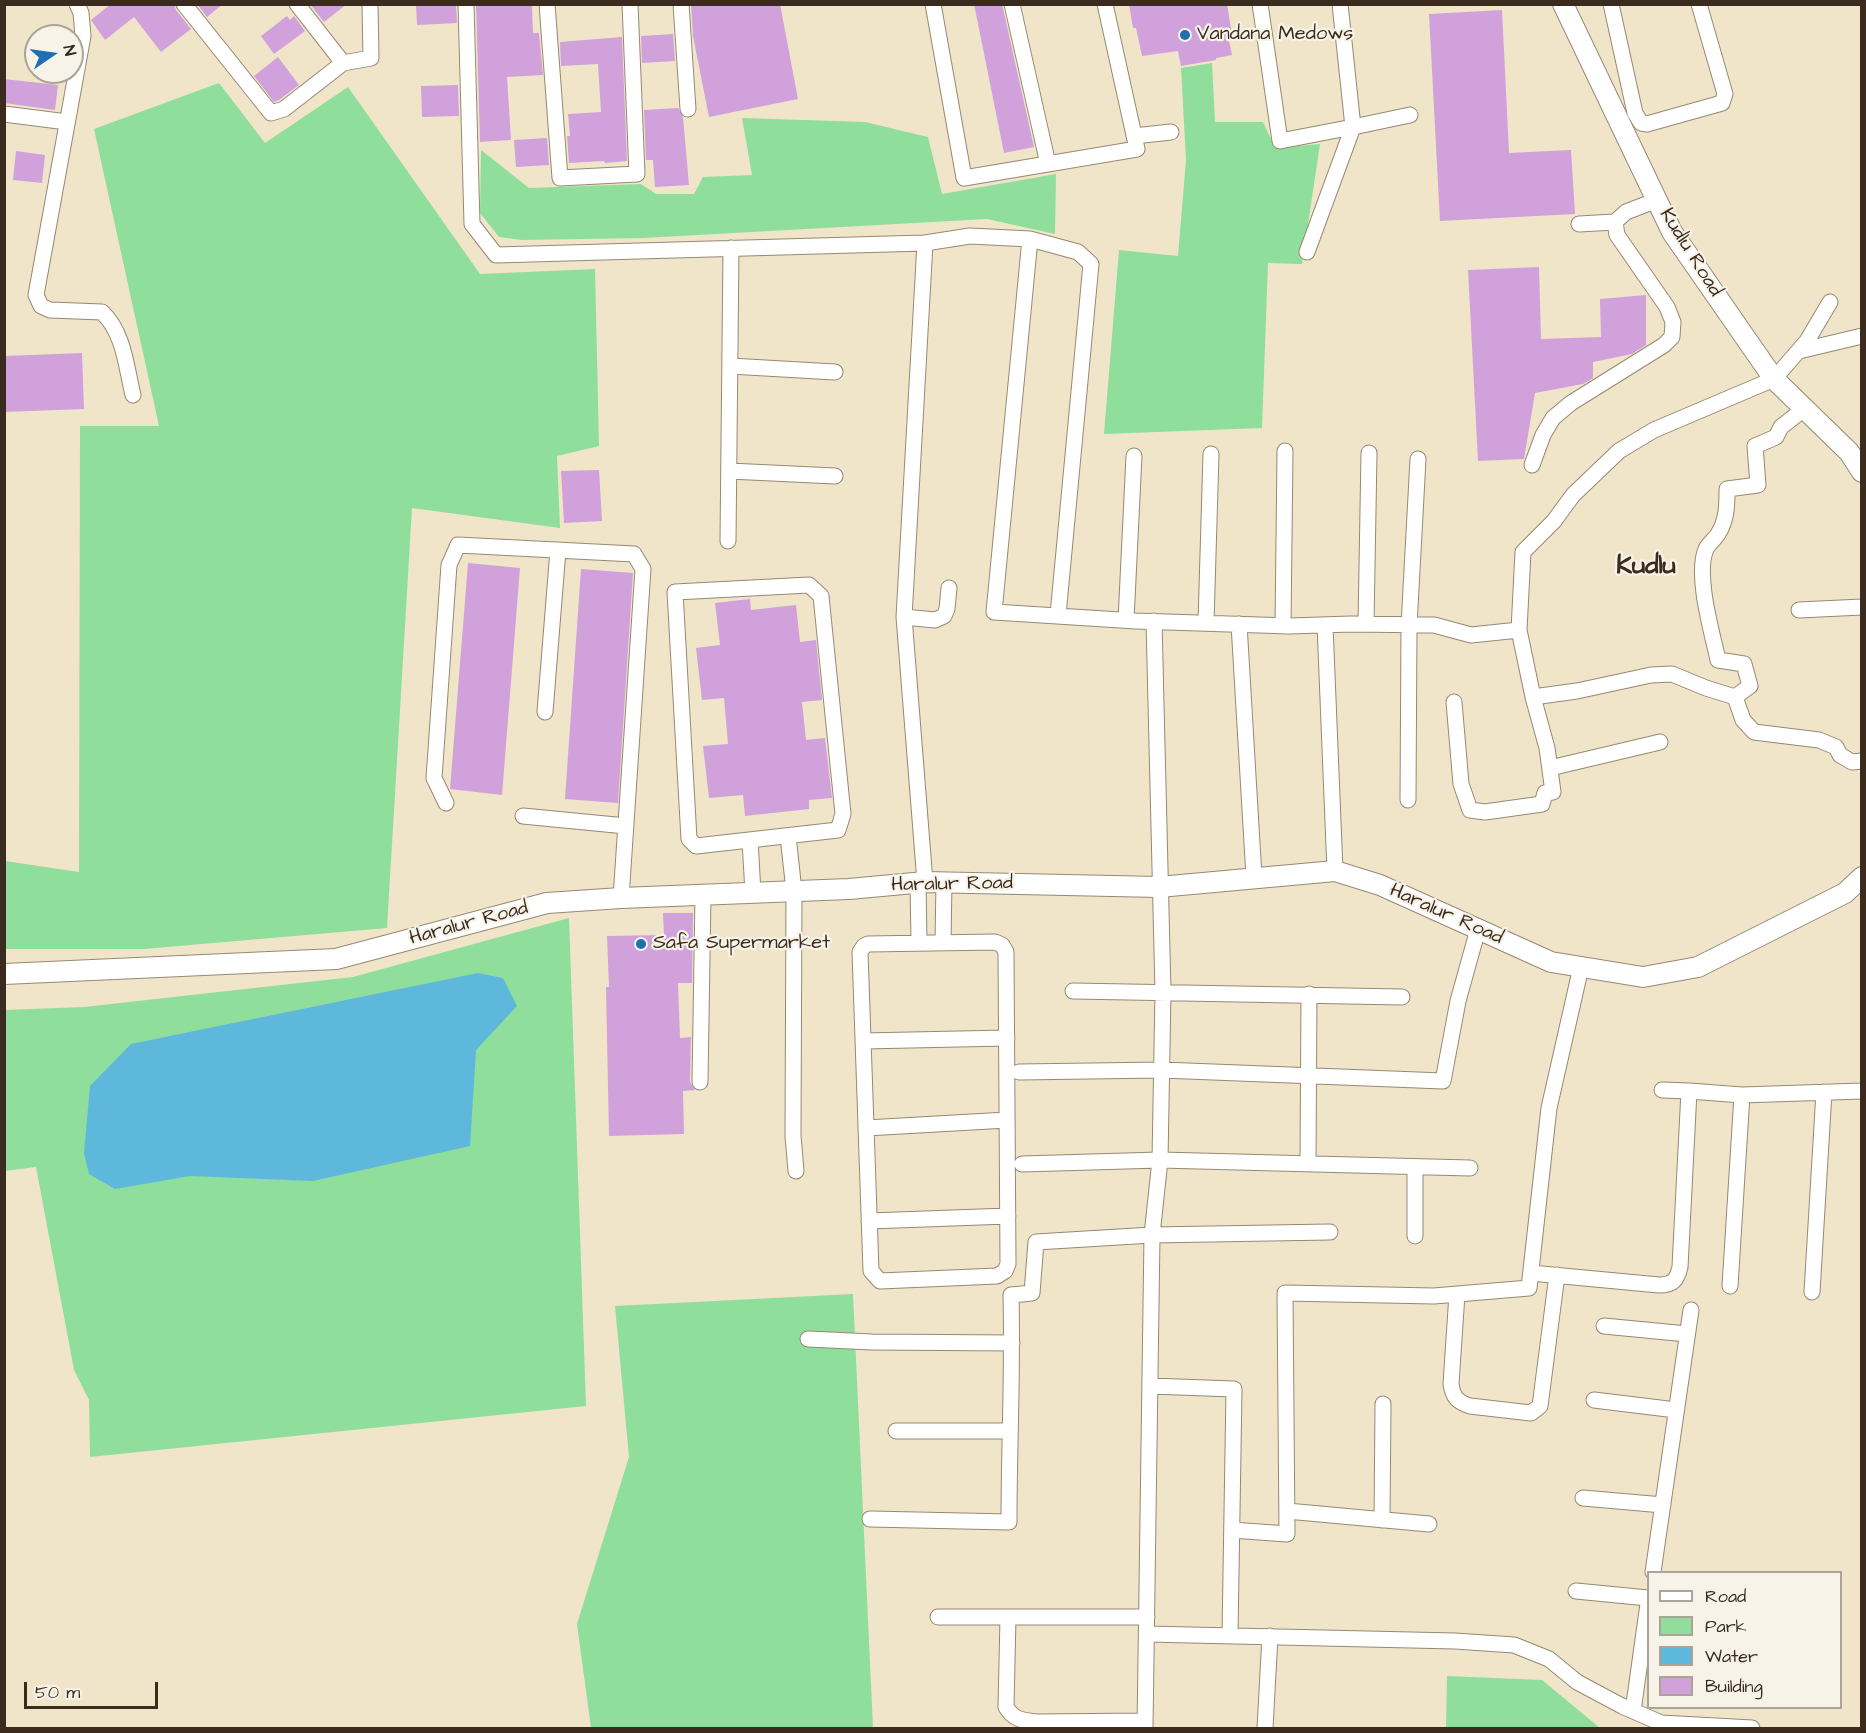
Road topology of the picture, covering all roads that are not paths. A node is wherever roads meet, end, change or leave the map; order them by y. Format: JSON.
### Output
{"nodes":[{"id":1,"x":76,"y":4,"type":"edge"},
{"id":2,"x":184,"y":4,"type":"edge"},
{"id":3,"x":297,"y":4,"type":"edge"},
{"id":4,"x":370,"y":4,"type":"edge"},
{"id":5,"x":466,"y":4,"type":"edge"},
{"id":6,"x":547,"y":4,"type":"edge"},
{"id":7,"x":630,"y":4,"type":"edge"},
{"id":8,"x":681,"y":4,"type":"edge"},
{"id":9,"x":933,"y":4,"type":"edge"},
{"id":10,"x":1012,"y":4,"type":"edge"},
{"id":11,"x":1105,"y":4,"type":"edge"},
{"id":12,"x":1260,"y":4,"type":"edge"},
{"id":13,"x":1340,"y":4,"type":"edge"},
{"id":14,"x":1563,"y":4,"type":"edge"},
{"id":15,"x":1611,"y":4,"type":"edge"},
{"id":16,"x":1699,"y":4,"type":"edge"},
{"id":17,"x":343,"y":63,"type":"junction"},
{"id":18,"x":688,"y":109,"type":"dead end"},
{"id":19,"x":4,"y":114,"type":"edge"},
{"id":20,"x":1410,"y":115,"type":"dead end"},
{"id":21,"x":1626,"y":116,"type":"junction"},
{"id":22,"x":67,"y":122,"type":"junction"},
{"id":23,"x":1353,"y":127,"type":"junction"},
{"id":24,"x":1171,"y":132,"type":"dead end"},
{"id":25,"x":1134,"y":136,"type":"junction"},
{"id":26,"x":1048,"y":164,"type":"junction"},
{"id":27,"x":1657,"y":201,"type":"junction"},
{"id":28,"x":1616,"y":222,"type":"junction"},
{"id":29,"x":1579,"y":224,"type":"dead end"},
{"id":30,"x":1030,"y":239,"type":"junction"},
{"id":31,"x":925,"y":243,"type":"junction"},
{"id":32,"x":731,"y":248,"type":"junction"},
{"id":33,"x":1307,"y":252,"type":"dead end"},
{"id":34,"x":1830,"y":302,"type":"dead end"},
{"id":35,"x":1862,"y":336,"type":"edge"},
{"id":36,"x":1799,"y":351,"type":"junction"},
{"id":37,"x":730,"y":366,"type":"junction"},
{"id":38,"x":835,"y":372,"type":"dead end"},
{"id":39,"x":1774,"y":379,"type":"junction"},
{"id":40,"x":133,"y":395,"type":"dead end"},
{"id":41,"x":1804,"y":409,"type":"junction"},
{"id":42,"x":1285,"y":451,"type":"dead end"},
{"id":43,"x":1369,"y":453,"type":"dead end"},
{"id":44,"x":1211,"y":454,"type":"dead end"},
{"id":45,"x":1134,"y":456,"type":"dead end"},
{"id":46,"x":1419,"y":459,"type":"dead end"},
{"id":47,"x":1532,"y":465,"type":"dead end"},
{"id":48,"x":1860,"y":465,"type":"edge"},
{"id":49,"x":729,"y":471,"type":"junction"},
{"id":50,"x":835,"y":476,"type":"dead end"},
{"id":51,"x":728,"y":541,"type":"dead end"},
{"id":52,"x":558,"y":550,"type":"junction"},
{"id":53,"x":949,"y":588,"type":"dead end"},
{"id":54,"x":1862,"y":607,"type":"edge"},
{"id":55,"x":1799,"y":610,"type":"dead end"},
{"id":56,"x":1058,"y":615,"type":"junction"},
{"id":57,"x":904,"y":617,"type":"junction"},
{"id":58,"x":1126,"y":620,"type":"junction"},
{"id":59,"x":1154,"y":621,"type":"junction"},
{"id":60,"x":1206,"y":622,"type":"junction"},
{"id":61,"x":1239,"y":624,"type":"junction"},
{"id":62,"x":1366,"y":624,"type":"junction"},
{"id":63,"x":1325,"y":625,"type":"junction"},
{"id":64,"x":1283,"y":626,"type":"junction"},
{"id":65,"x":1409,"y":626,"type":"junction"},
{"id":66,"x":1519,"y":630,"type":"junction"},
{"id":67,"x":1533,"y":697,"type":"junction"},
{"id":68,"x":1735,"y":697,"type":"junction"},
{"id":69,"x":1454,"y":702,"type":"dead end"},
{"id":70,"x":545,"y":712,"type":"dead end"},
{"id":71,"x":1660,"y":742,"type":"dead end"},
{"id":72,"x":1862,"y":761,"type":"edge"},
{"id":73,"x":1550,"y":768,"type":"junction"},
{"id":74,"x":1408,"y":800,"type":"dead end"},
{"id":75,"x":446,"y":803,"type":"dead end"},
{"id":76,"x":523,"y":816,"type":"dead end"},
{"id":77,"x":626,"y":825,"type":"junction"},
{"id":78,"x":788,"y":836,"type":"junction"},
{"id":79,"x":750,"y":840,"type":"junction"},
{"id":80,"x":1335,"y":871,"type":"junction"},
{"id":81,"x":1254,"y":877,"type":"junction"},
{"id":82,"x":1862,"y":877,"type":"edge"},
{"id":83,"x":929,"y":882,"type":"junction"},
{"id":84,"x":1160,"y":887,"type":"junction"},
{"id":85,"x":794,"y":891,"type":"junction"},
{"id":86,"x":753,"y":893,"type":"junction"},
{"id":87,"x":703,"y":895,"type":"junction"},
{"id":88,"x":621,"y":898,"type":"junction"},
{"id":89,"x":1478,"y":929,"type":"junction"},
{"id":90,"x":919,"y":943,"type":"junction"},
{"id":91,"x":943,"y":943,"type":"junction"},
{"id":92,"x":1581,"y":967,"type":"junction"},
{"id":93,"x":4,"y":974,"type":"edge"},
{"id":94,"x":1073,"y":991,"type":"dead end"},
{"id":95,"x":1163,"y":992,"type":"junction"},
{"id":96,"x":1309,"y":994,"type":"junction"},
{"id":97,"x":1402,"y":997,"type":"dead end"},
{"id":98,"x":1007,"y":1038,"type":"junction"},
{"id":99,"x":863,"y":1041,"type":"junction"},
{"id":100,"x":1162,"y":1071,"type":"junction"},
{"id":101,"x":1019,"y":1072,"type":"dead end"},
{"id":102,"x":1308,"y":1076,"type":"junction"},
{"id":103,"x":700,"y":1082,"type":"dead end"},
{"id":104,"x":1662,"y":1090,"type":"dead end"},
{"id":105,"x":1862,"y":1090,"type":"edge"},
{"id":106,"x":1689,"y":1091,"type":"junction"},
{"id":107,"x":1824,"y":1092,"type":"junction"},
{"id":108,"x":1742,"y":1095,"type":"junction"},
{"id":109,"x":1007,"y":1120,"type":"junction"},
{"id":110,"x":866,"y":1128,"type":"junction"},
{"id":111,"x":1160,"y":1160,"type":"junction"},
{"id":112,"x":1022,"y":1164,"type":"dead end"},
{"id":113,"x":1308,"y":1164,"type":"junction"},
{"id":114,"x":1415,"y":1167,"type":"junction"},
{"id":115,"x":1470,"y":1168,"type":"dead end"},
{"id":116,"x":796,"y":1171,"type":"dead end"},
{"id":117,"x":1008,"y":1216,"type":"junction"},
{"id":118,"x":869,"y":1221,"type":"junction"},
{"id":119,"x":1330,"y":1232,"type":"dead end"},
{"id":120,"x":1152,"y":1235,"type":"junction"},
{"id":121,"x":1415,"y":1236,"type":"dead end"},
{"id":122,"x":1531,"y":1273,"type":"junction"},
{"id":123,"x":1557,"y":1275,"type":"junction"},
{"id":124,"x":1730,"y":1286,"type":"dead end"},
{"id":125,"x":1812,"y":1292,"type":"dead end"},
{"id":126,"x":1457,"y":1294,"type":"junction"},
{"id":127,"x":1691,"y":1310,"type":"dead end"},
{"id":128,"x":1604,"y":1326,"type":"dead end"},
{"id":129,"x":1687,"y":1334,"type":"junction"},
{"id":130,"x":808,"y":1339,"type":"dead end"},
{"id":131,"x":1012,"y":1343,"type":"junction"},
{"id":132,"x":1150,"y":1386,"type":"junction"},
{"id":133,"x":1594,"y":1400,"type":"dead end"},
{"id":134,"x":1383,"y":1404,"type":"dead end"},
{"id":135,"x":1677,"y":1410,"type":"junction"},
{"id":136,"x":896,"y":1431,"type":"dead end"},
{"id":137,"x":1009,"y":1431,"type":"junction"},
{"id":138,"x":1583,"y":1498,"type":"dead end"},
{"id":139,"x":1663,"y":1504,"type":"junction"},
{"id":140,"x":1287,"y":1511,"type":"junction"},
{"id":141,"x":870,"y":1519,"type":"dead end"},
{"id":142,"x":1382,"y":1520,"type":"junction"},
{"id":143,"x":1429,"y":1524,"type":"dead end"},
{"id":144,"x":1232,"y":1530,"type":"junction"},
{"id":145,"x":1653,"y":1571,"type":"edge"},
{"id":146,"x":1576,"y":1591,"type":"dead end"},
{"id":147,"x":1647,"y":1598,"type":"edge"},
{"id":148,"x":1647,"y":1611,"type":"edge"},
{"id":149,"x":938,"y":1617,"type":"dead end"},
{"id":150,"x":1008,"y":1617,"type":"junction"},
{"id":151,"x":1147,"y":1617,"type":"junction"},
{"id":152,"x":1147,"y":1634,"type":"junction"},
{"id":153,"x":1230,"y":1635,"type":"junction"},
{"id":154,"x":1270,"y":1636,"type":"junction"},
{"id":155,"x":1633,"y":1711,"type":"junction"},
{"id":156,"x":1145,"y":1725,"type":"edge"},
{"id":157,"x":1266,"y":1728,"type":"edge"},
{"id":158,"x":1752,"y":1728,"type":"edge"}],
"edges":[{"from":1,"to":22,"type":"street"},
{"from":2,"to":17,"type":"street"},
{"from":3,"to":17,"type":"street"},
{"from":4,"to":17,"type":"street"},
{"from":5,"to":32,"type":"street"},
{"from":6,"to":7,"type":"street"},
{"from":8,"to":18,"type":"street"},
{"from":9,"to":26,"type":"street"},
{"from":10,"to":26,"type":"street"},
{"from":11,"to":25,"type":"street"},
{"from":12,"to":23,"type":"street"},
{"from":13,"to":23,"type":"street"},
{"from":14,"to":21,"type":"street","name":"Kudlu Road"},
{"from":15,"to":21,"type":"street"},
{"from":16,"to":21,"type":"street"},
{"from":19,"to":22,"type":"street"},
{"from":20,"to":23,"type":"street"},
{"from":21,"to":27,"type":"street","name":"Kudlu Road"},
{"from":22,"to":40,"type":"street"},
{"from":23,"to":33,"type":"street"},
{"from":24,"to":25,"type":"street"},
{"from":25,"to":26,"type":"street"},
{"from":27,"to":28,"type":"street"},
{"from":27,"to":39,"type":"street","name":"Kudlu Road"},
{"from":28,"to":29,"type":"street"},
{"from":28,"to":47,"type":"street"},
{"from":30,"to":31,"type":"street"},
{"from":30,"to":56,"type":"street"},
{"from":30,"to":56,"type":"street"},
{"from":31,"to":32,"type":"street"},
{"from":31,"to":57,"type":"street"},
{"from":32,"to":37,"type":"street"},
{"from":34,"to":36,"type":"street"},
{"from":35,"to":36,"type":"street"},
{"from":36,"to":39,"type":"street"},
{"from":37,"to":38,"type":"street"},
{"from":37,"to":49,"type":"street"},
{"from":39,"to":41,"type":"street","name":"Kudlu Road"},
{"from":39,"to":66,"type":"street"},
{"from":41,"to":48,"type":"street","name":"Kudlu Road"},
{"from":41,"to":68,"type":"street"},
{"from":42,"to":64,"type":"street"},
{"from":43,"to":62,"type":"street"},
{"from":44,"to":60,"type":"street"},
{"from":45,"to":58,"type":"street"},
{"from":46,"to":65,"type":"street"},
{"from":49,"to":50,"type":"street"},
{"from":49,"to":51,"type":"street"},
{"from":52,"to":70,"type":"street"},
{"from":52,"to":75,"type":"street"},
{"from":52,"to":77,"type":"street"},
{"from":53,"to":57,"type":"street"},
{"from":54,"to":55,"type":"street"},
{"from":56,"to":58,"type":"street"},
{"from":57,"to":83,"type":"street"},
{"from":58,"to":59,"type":"street"},
{"from":59,"to":60,"type":"street"},
{"from":59,"to":84,"type":"street"},
{"from":60,"to":61,"type":"street"},
{"from":61,"to":64,"type":"street"},
{"from":61,"to":81,"type":"street"},
{"from":62,"to":63,"type":"street"},
{"from":62,"to":65,"type":"street"},
{"from":63,"to":64,"type":"street"},
{"from":63,"to":80,"type":"street"},
{"from":65,"to":66,"type":"street"},
{"from":65,"to":74,"type":"street"},
{"from":66,"to":67,"type":"street"},
{"from":67,"to":68,"type":"street"},
{"from":67,"to":73,"type":"street"},
{"from":68,"to":72,"type":"street"},
{"from":69,"to":73,"type":"street"},
{"from":71,"to":73,"type":"street"},
{"from":76,"to":77,"type":"street"},
{"from":77,"to":88,"type":"street"},
{"from":78,"to":79,"type":"street"},
{"from":78,"to":79,"type":"street"},
{"from":78,"to":85,"type":"street"},
{"from":79,"to":86,"type":"street"},
{"from":80,"to":81,"type":"street","name":"Haralur Road"},
{"from":80,"to":89,"type":"street","name":"Haralur Road"},
{"from":81,"to":84,"type":"street","name":"Haralur Road"},
{"from":82,"to":92,"type":"street","name":"Haralur Road"},
{"from":83,"to":84,"type":"street","name":"Haralur Road"},
{"from":83,"to":85,"type":"street","name":"Haralur Road"},
{"from":83,"to":90,"type":"street"},
{"from":83,"to":91,"type":"street"},
{"from":84,"to":95,"type":"street"},
{"from":85,"to":86,"type":"street","name":"Haralur Road"},
{"from":85,"to":116,"type":"street"},
{"from":86,"to":87,"type":"street","name":"Haralur Road"},
{"from":87,"to":88,"type":"street","name":"Haralur Road"},
{"from":87,"to":103,"type":"street"},
{"from":88,"to":93,"type":"street","name":"Haralur Road"},
{"from":89,"to":92,"type":"street","name":"Haralur Road"},
{"from":89,"to":102,"type":"street"},
{"from":90,"to":91,"type":"street"},
{"from":90,"to":99,"type":"street"},
{"from":91,"to":98,"type":"street"},
{"from":92,"to":122,"type":"street"},
{"from":94,"to":95,"type":"street"},
{"from":95,"to":96,"type":"street"},
{"from":95,"to":100,"type":"street"},
{"from":96,"to":97,"type":"street"},
{"from":96,"to":102,"type":"street"},
{"from":98,"to":99,"type":"street"},
{"from":98,"to":109,"type":"street"},
{"from":99,"to":110,"type":"street"},
{"from":100,"to":101,"type":"street"},
{"from":100,"to":102,"type":"street"},
{"from":100,"to":111,"type":"street"},
{"from":102,"to":113,"type":"street"},
{"from":104,"to":106,"type":"street"},
{"from":105,"to":107,"type":"street"},
{"from":106,"to":108,"type":"street"},
{"from":106,"to":123,"type":"street"},
{"from":107,"to":108,"type":"street"},
{"from":107,"to":125,"type":"street"},
{"from":108,"to":124,"type":"street"},
{"from":109,"to":110,"type":"street"},
{"from":109,"to":117,"type":"street"},
{"from":110,"to":118,"type":"street"},
{"from":111,"to":112,"type":"street"},
{"from":111,"to":113,"type":"street"},
{"from":111,"to":120,"type":"street"},
{"from":113,"to":114,"type":"street"},
{"from":114,"to":115,"type":"street"},
{"from":114,"to":121,"type":"street"},
{"from":117,"to":118,"type":"street"},
{"from":117,"to":118,"type":"street"},
{"from":119,"to":120,"type":"street"},
{"from":120,"to":131,"type":"street"},
{"from":120,"to":132,"type":"street"},
{"from":122,"to":123,"type":"street"},
{"from":122,"to":126,"type":"street"},
{"from":123,"to":126,"type":"street"},
{"from":126,"to":140,"type":"street"},
{"from":127,"to":129,"type":"street"},
{"from":128,"to":129,"type":"street"},
{"from":129,"to":135,"type":"street"},
{"from":130,"to":131,"type":"street"},
{"from":131,"to":137,"type":"street"},
{"from":132,"to":144,"type":"street"},
{"from":132,"to":151,"type":"street"},
{"from":133,"to":135,"type":"street"},
{"from":134,"to":142,"type":"street"},
{"from":135,"to":139,"type":"street"},
{"from":136,"to":137,"type":"street"},
{"from":137,"to":141,"type":"street"},
{"from":138,"to":139,"type":"street"},
{"from":139,"to":145,"type":"street"},
{"from":140,"to":142,"type":"street"},
{"from":140,"to":144,"type":"street"},
{"from":142,"to":143,"type":"street"},
{"from":144,"to":153,"type":"street"},
{"from":146,"to":147,"type":"street"},
{"from":148,"to":155,"type":"street"},
{"from":149,"to":150,"type":"street"},
{"from":150,"to":151,"type":"street"},
{"from":150,"to":156,"type":"street"},
{"from":151,"to":152,"type":"street"},
{"from":152,"to":153,"type":"street"},
{"from":152,"to":156,"type":"street"},
{"from":153,"to":154,"type":"street"},
{"from":154,"to":155,"type":"street"},
{"from":154,"to":157,"type":"street"},
{"from":155,"to":158,"type":"street"}]}
